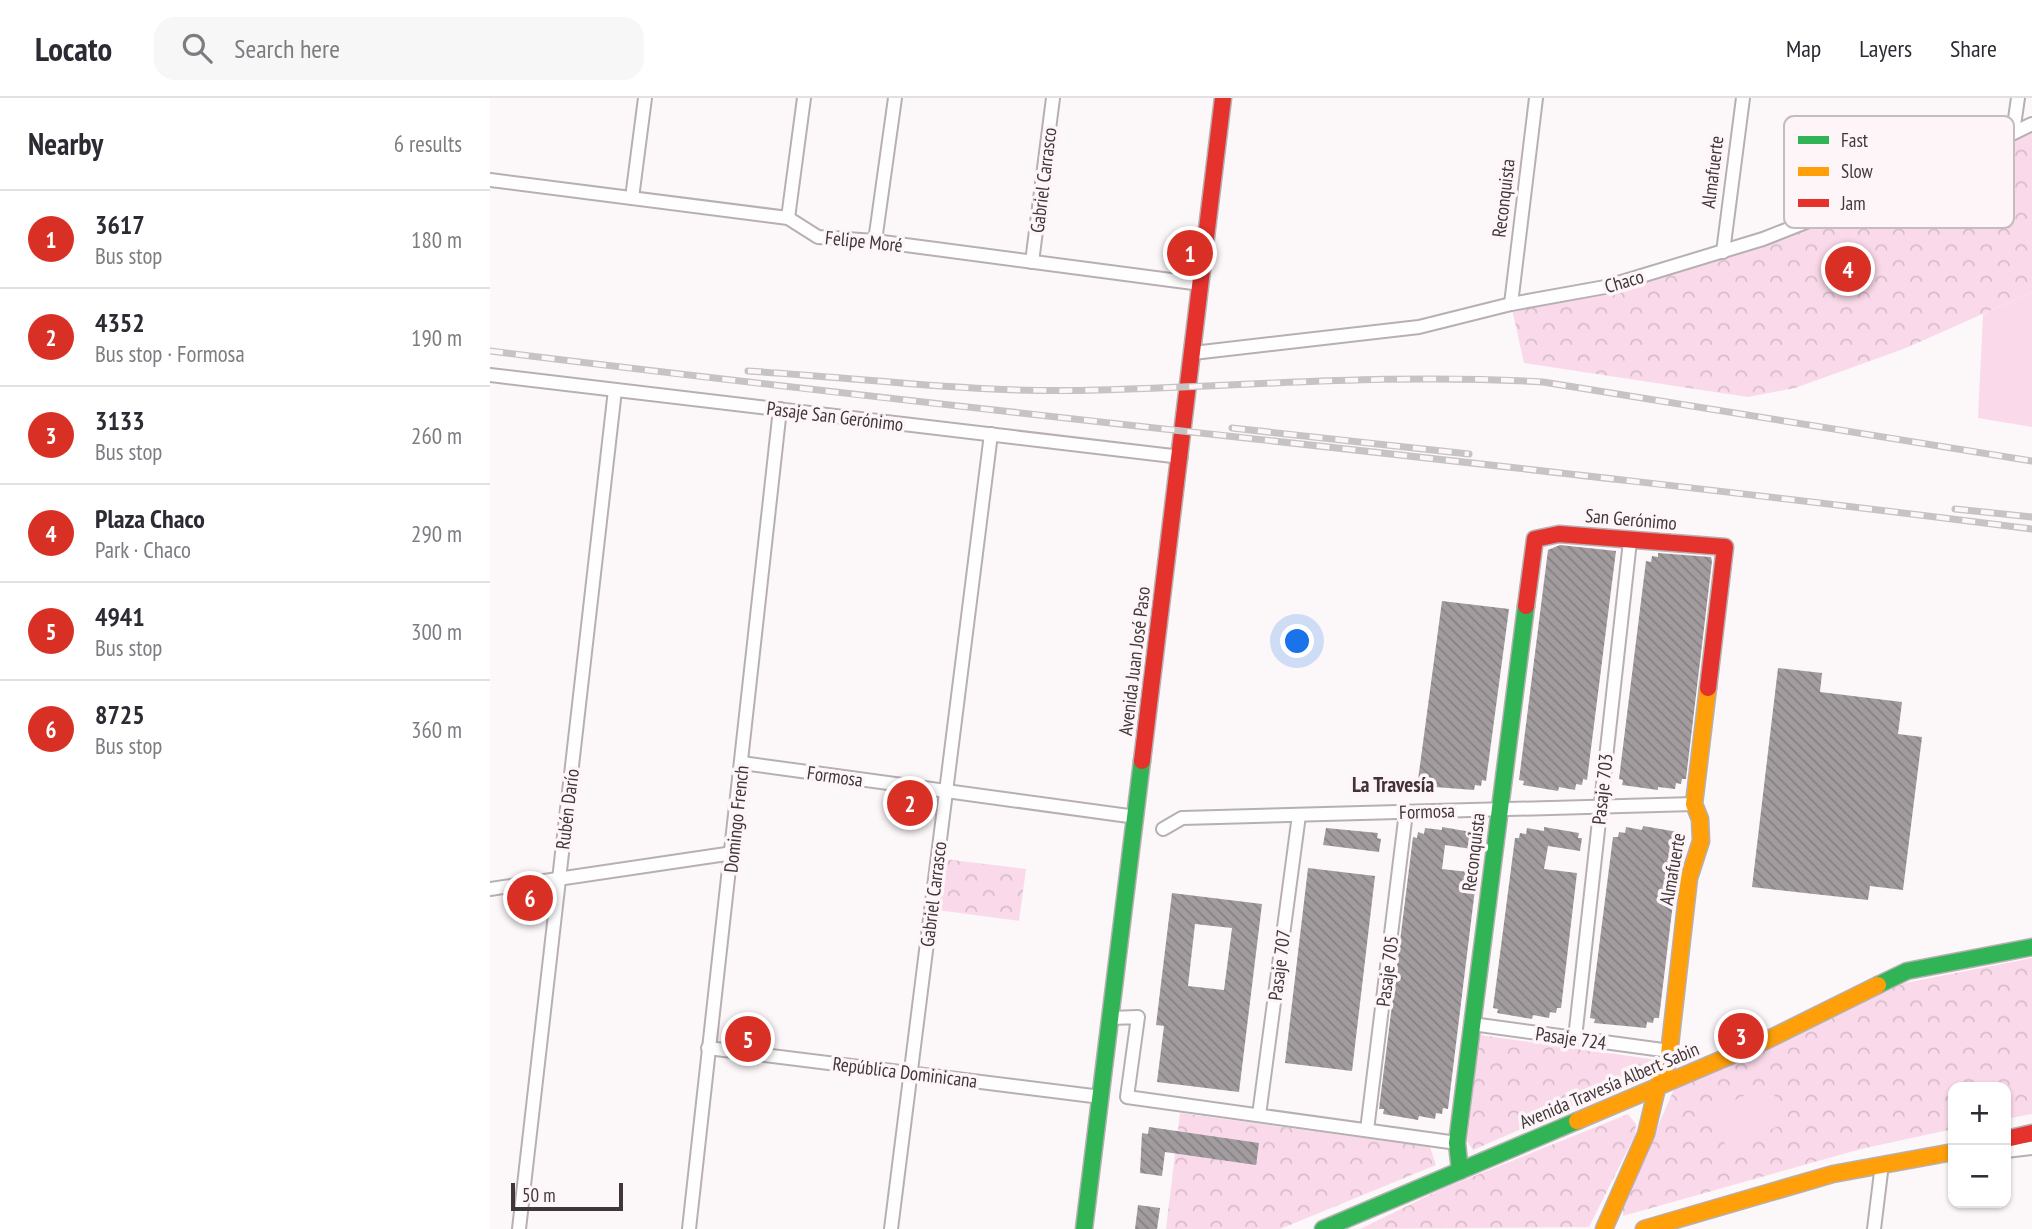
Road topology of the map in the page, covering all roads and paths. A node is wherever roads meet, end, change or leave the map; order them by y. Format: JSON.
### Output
{"nodes":[{"id":1,"x":645,"y":98,"type":"edge"},
{"id":2,"x":804,"y":98,"type":"edge"},
{"id":3,"x":895,"y":98,"type":"edge"},
{"id":4,"x":1054,"y":98,"type":"edge"},
{"id":5,"x":1223,"y":98,"type":"edge"},
{"id":6,"x":1536,"y":98,"type":"edge"},
{"id":7,"x":1743,"y":98,"type":"edge"},
{"id":8,"x":2018,"y":98,"type":"edge"},
{"id":9,"x":2032,"y":124,"type":"edge"},
{"id":10,"x":2014,"y":125,"type":"edge"},
{"id":11,"x":2014,"y":132,"type":"edge"},
{"id":12,"x":490,"y":180,"type":"edge"},
{"id":13,"x":632,"y":198,"type":"junction"},
{"id":14,"x":788,"y":218,"type":"junction"},
{"id":15,"x":1791,"y":228,"type":"edge"},
{"id":16,"x":875,"y":241,"type":"junction"},
{"id":17,"x":1723,"y":252,"type":"junction"},
{"id":18,"x":1032,"y":262,"type":"junction"},
{"id":19,"x":1201,"y":284,"type":"junction"},
{"id":20,"x":1511,"y":304,"type":"junction"},
{"id":21,"x":1193,"y":353,"type":"junction"},
{"id":22,"x":490,"y":375,"type":"edge"},
{"id":23,"x":615,"y":390,"type":"junction"},
{"id":24,"x":780,"y":409,"type":"junction"},
{"id":25,"x":991,"y":434,"type":"junction"},
{"id":26,"x":1181,"y":457,"type":"junction"},
{"id":27,"x":1535,"y":539,"type":"joint"},
{"id":28,"x":1630,"y":541,"type":"junction"},
{"id":29,"x":1725,"y":547,"type":"joint"},
{"id":30,"x":742,"y":763,"type":"junction"},
{"id":31,"x":946,"y":792,"type":"junction"},
{"id":32,"x":1693,"y":804,"type":"junction"},
{"id":33,"x":1601,"y":806,"type":"junction"},
{"id":34,"x":1500,"y":809,"type":"junction"},
{"id":35,"x":1406,"y":812,"type":"junction"},
{"id":36,"x":1299,"y":815,"type":"junction"},
{"id":37,"x":1136,"y":817,"type":"junction"},
{"id":38,"x":1163,"y":828,"type":"dead end"},
{"id":39,"x":733,"y":853,"type":"junction"},
{"id":40,"x":559,"y":878,"type":"junction"},
{"id":41,"x":490,"y":889,"type":"edge"},
{"id":42,"x":2032,"y":947,"type":"edge"},
{"id":43,"x":1111,"y":1018,"type":"junction"},
{"id":44,"x":1472,"y":1024,"type":"junction"},
{"id":45,"x":1575,"y":1038,"type":"junction"},
{"id":46,"x":708,"y":1048,"type":"junction"},
{"id":47,"x":1670,"y":1051,"type":"junction"},
{"id":48,"x":911,"y":1072,"type":"junction"},
{"id":49,"x":1657,"y":1088,"type":"junction"},
{"id":50,"x":1101,"y":1097,"type":"junction"},
{"id":51,"x":1259,"y":1115,"type":"junction"},
{"id":52,"x":1367,"y":1130,"type":"junction"},
{"id":53,"x":2032,"y":1133,"type":"edge"},
{"id":54,"x":2011,"y":1138,"type":"edge"},
{"id":55,"x":1457,"y":1143,"type":"junction"},
{"id":56,"x":2032,"y":1148,"type":"edge"},
{"id":57,"x":2011,"y":1150,"type":"edge"},
{"id":58,"x":1948,"y":1155,"type":"edge"},
{"id":59,"x":1882,"y":1164,"type":"junction"},
{"id":60,"x":1460,"y":1171,"type":"junction"},
{"id":61,"x":519,"y":1229,"type":"edge"},
{"id":62,"x":688,"y":1229,"type":"edge"},
{"id":63,"x":891,"y":1229,"type":"edge"},
{"id":64,"x":1084,"y":1229,"type":"edge"},
{"id":65,"x":1323,"y":1229,"type":"edge"},
{"id":66,"x":1604,"y":1229,"type":"edge"},
{"id":67,"x":1644,"y":1229,"type":"edge"},
{"id":68,"x":1874,"y":1229,"type":"edge"}],
"edges":[{"from":1,"to":13,"type":"street"},
{"from":2,"to":14,"type":"street"},
{"from":3,"to":16,"type":"street"},
{"from":4,"to":18,"type":"street","name":"Gabriel Carrasco"},
{"from":5,"to":19,"type":"main road","name":"Avenida Juan José Paso"},
{"from":6,"to":20,"type":"street","name":"Reconquista"},
{"from":7,"to":17,"type":"street","name":"Almafuerte"},
{"from":8,"to":10,"type":"street"},
{"from":9,"to":11,"type":"street","name":"Chaco"},
{"from":12,"to":13,"type":"street","name":"Felipe Moré"},
{"from":13,"to":14,"type":"street","name":"Felipe Moré"},
{"from":14,"to":16,"type":"street","name":"Felipe Moré"},
{"from":15,"to":17,"type":"street","name":"Chaco"},
{"from":16,"to":18,"type":"street","name":"Felipe Moré"},
{"from":17,"to":20,"type":"street","name":"Chaco"},
{"from":18,"to":19,"type":"street","name":"Felipe Moré"},
{"from":19,"to":21,"type":"main road","name":"Avenida Juan José Paso"},
{"from":20,"to":21,"type":"street","name":"Chaco"},
{"from":21,"to":26,"type":"main road","name":"Avenida Juan José Paso"},
{"from":22,"to":23,"type":"street","name":"Pasaje San Gerónimo"},
{"from":23,"to":24,"type":"street","name":"Pasaje San Gerónimo"},
{"from":23,"to":40,"type":"street","name":"Rubén Darío"},
{"from":24,"to":25,"type":"street","name":"Pasaje San Gerónimo"},
{"from":24,"to":30,"type":"street","name":"Domingo French"},
{"from":25,"to":26,"type":"street","name":"Pasaje San Gerónimo"},
{"from":25,"to":31,"type":"street","name":"Gabriel Carrasco"},
{"from":26,"to":37,"type":"main road","name":"Avenida Juan José Paso"},
{"from":27,"to":28,"type":"main road","name":"San Gerónimo"},
{"from":27,"to":34,"type":"main road","name":"Reconquista"},
{"from":28,"to":29,"type":"main road","name":"San Gerónimo"},
{"from":28,"to":33,"type":"street","name":"Pasaje 703"},
{"from":29,"to":32,"type":"main road","name":"Almafuerte"},
{"from":30,"to":31,"type":"street","name":"Formosa"},
{"from":30,"to":39,"type":"street","name":"Domingo French"},
{"from":31,"to":37,"type":"street","name":"Formosa"},
{"from":31,"to":48,"type":"street","name":"Gabriel Carrasco"},
{"from":32,"to":33,"type":"street","name":"Formosa"},
{"from":32,"to":47,"type":"main road","name":"Almafuerte"},
{"from":33,"to":34,"type":"street","name":"Formosa"},
{"from":33,"to":45,"type":"street","name":"Pasaje 703"},
{"from":34,"to":35,"type":"street","name":"Formosa"},
{"from":34,"to":44,"type":"main road","name":"Reconquista"},
{"from":35,"to":36,"type":"street","name":"Formosa"},
{"from":35,"to":52,"type":"street","name":"Pasaje 705"},
{"from":36,"to":38,"type":"street","name":"Formosa"},
{"from":36,"to":51,"type":"street","name":"Pasaje 707"},
{"from":37,"to":43,"type":"main road","name":"Avenida Juan José Paso"},
{"from":39,"to":40,"type":"street"},
{"from":39,"to":46,"type":"street","name":"Domingo French"},
{"from":40,"to":41,"type":"street"},
{"from":40,"to":61,"type":"street","name":"Rubén Darío"},
{"from":42,"to":49,"type":"main road","name":"Avenida Travesía Albert Sabin"},
{"from":43,"to":50,"type":"main road","name":"Avenida Juan José Paso"},
{"from":43,"to":51,"type":"street"},
{"from":44,"to":45,"type":"street","name":"Pasaje 724"},
{"from":44,"to":55,"type":"main road","name":"Reconquista"},
{"from":45,"to":47,"type":"street","name":"Pasaje 724"},
{"from":46,"to":48,"type":"street","name":"República Dominicana"},
{"from":46,"to":62,"type":"street","name":"Domingo French"},
{"from":47,"to":49,"type":"main road","name":"Almafuerte"},
{"from":48,"to":50,"type":"street","name":"República Dominicana"},
{"from":48,"to":63,"type":"street","name":"Gabriel Carrasco"},
{"from":49,"to":60,"type":"main road","name":"Avenida Travesía Albert Sabin"},
{"from":49,"to":66,"type":"main road","name":"Almafuerte"},
{"from":50,"to":64,"type":"main road","name":"Avenida Juan José Paso"},
{"from":51,"to":52,"type":"street"},
{"from":52,"to":55,"type":"street"},
{"from":53,"to":54,"type":"main road"},
{"from":55,"to":60,"type":"main road","name":"Reconquista"},
{"from":56,"to":57,"type":"street"},
{"from":58,"to":59,"type":"main road"},
{"from":59,"to":67,"type":"main road"},
{"from":59,"to":68,"type":"street"},
{"from":60,"to":65,"type":"main road","name":"Avenida Travesía Albert Sabin"}]}
